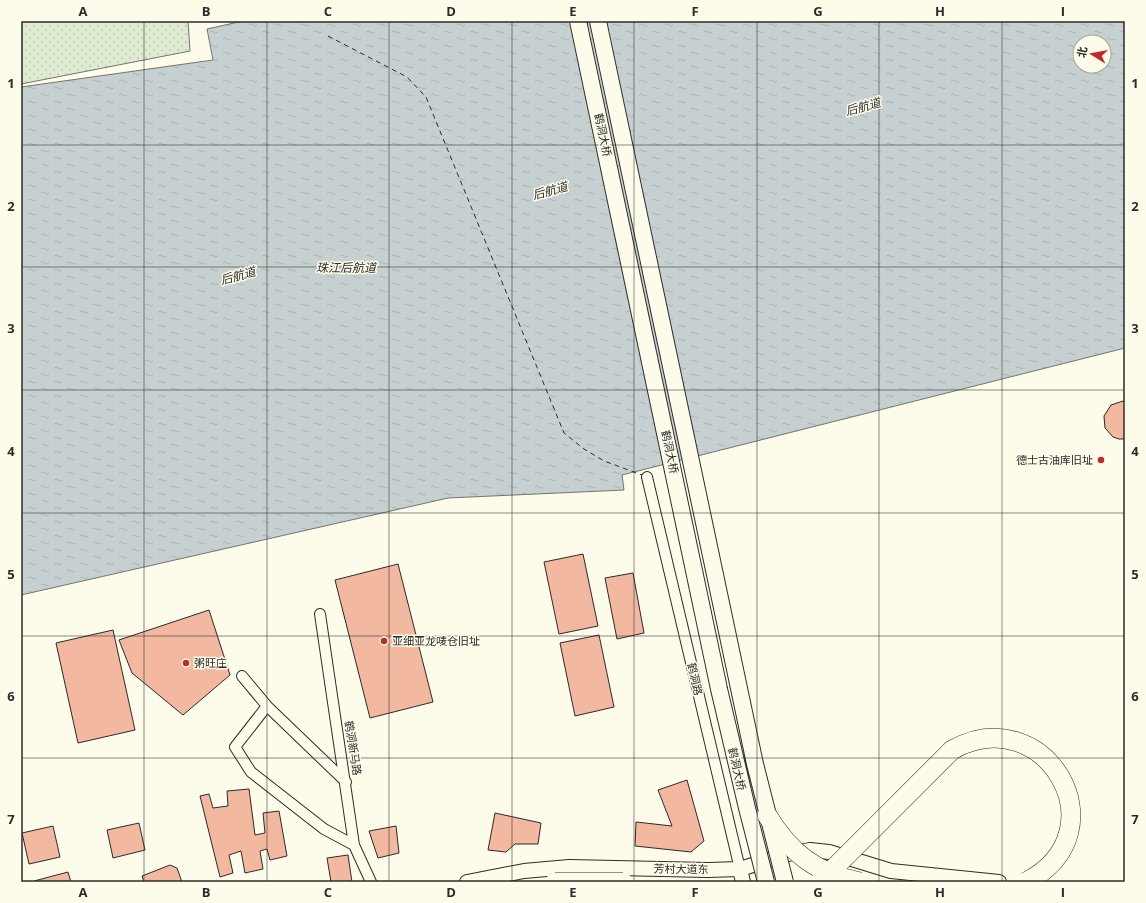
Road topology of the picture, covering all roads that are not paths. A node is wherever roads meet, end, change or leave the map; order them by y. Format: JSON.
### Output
{"nodes":[{"id":1,"x":578,"y":21,"type":"edge"},
{"id":2,"x":598,"y":21,"type":"edge"},
{"id":3,"x":646,"y":477,"type":"dead end"},
{"id":4,"x":320,"y":614,"type":"dead end"},
{"id":5,"x":242,"y":676,"type":"dead end"},
{"id":6,"x":268,"y":706,"type":"junction"},
{"id":7,"x":346,"y":782,"type":"junction"},
{"id":8,"x":767,"y":815,"type":"junction"},
{"id":9,"x":354,"y":845,"type":"junction"},
{"id":10,"x":742,"y":876,"type":"edge"},
{"id":11,"x":891,"y":876,"type":"edge"},
{"id":12,"x":371,"y":882,"type":"edge"},
{"id":13,"x":467,"y":882,"type":"edge"},
{"id":14,"x":556,"y":882,"type":"edge"},
{"id":15,"x":623,"y":882,"type":"edge"},
{"id":16,"x":766,"y":882,"type":"edge"},
{"id":17,"x":785,"y":882,"type":"edge"},
{"id":18,"x":820,"y":882,"type":"edge"},
{"id":19,"x":860,"y":882,"type":"edge"},
{"id":20,"x":999,"y":882,"type":"edge"},
{"id":21,"x":1026,"y":882,"type":"edge"}],
"edges":[{"from":1,"to":16,"type":"main road","name":"鹤洞大桥","bridge":true},
{"from":2,"to":8,"type":"main road","name":"鹤洞大桥","bridge":true},
{"from":3,"to":10,"type":"street","name":"鹤洞路"},
{"from":4,"to":7,"type":"street","name":"鹤洞新马路"},
{"from":5,"to":6,"type":"street"},
{"from":6,"to":7,"type":"street"},
{"from":6,"to":9,"type":"street"},
{"from":7,"to":9,"type":"street","name":"鹤洞新马路"},
{"from":8,"to":17,"type":"main road","name":"鹤洞大桥","bridge":true},
{"from":8,"to":19,"type":"highway","bridge":true},
{"from":9,"to":12,"type":"street","name":"鹤洞新马路"},
{"from":10,"to":11,"type":"street","name":"芳村大道东"},
{"from":10,"to":13,"type":"street","name":"芳村大道东"},
{"from":11,"to":20,"type":"street","name":"芳村大道东"},
{"from":14,"to":15,"type":"highway","bridge":true},
{"from":18,"to":21,"type":"highway","bridge":true}]}
